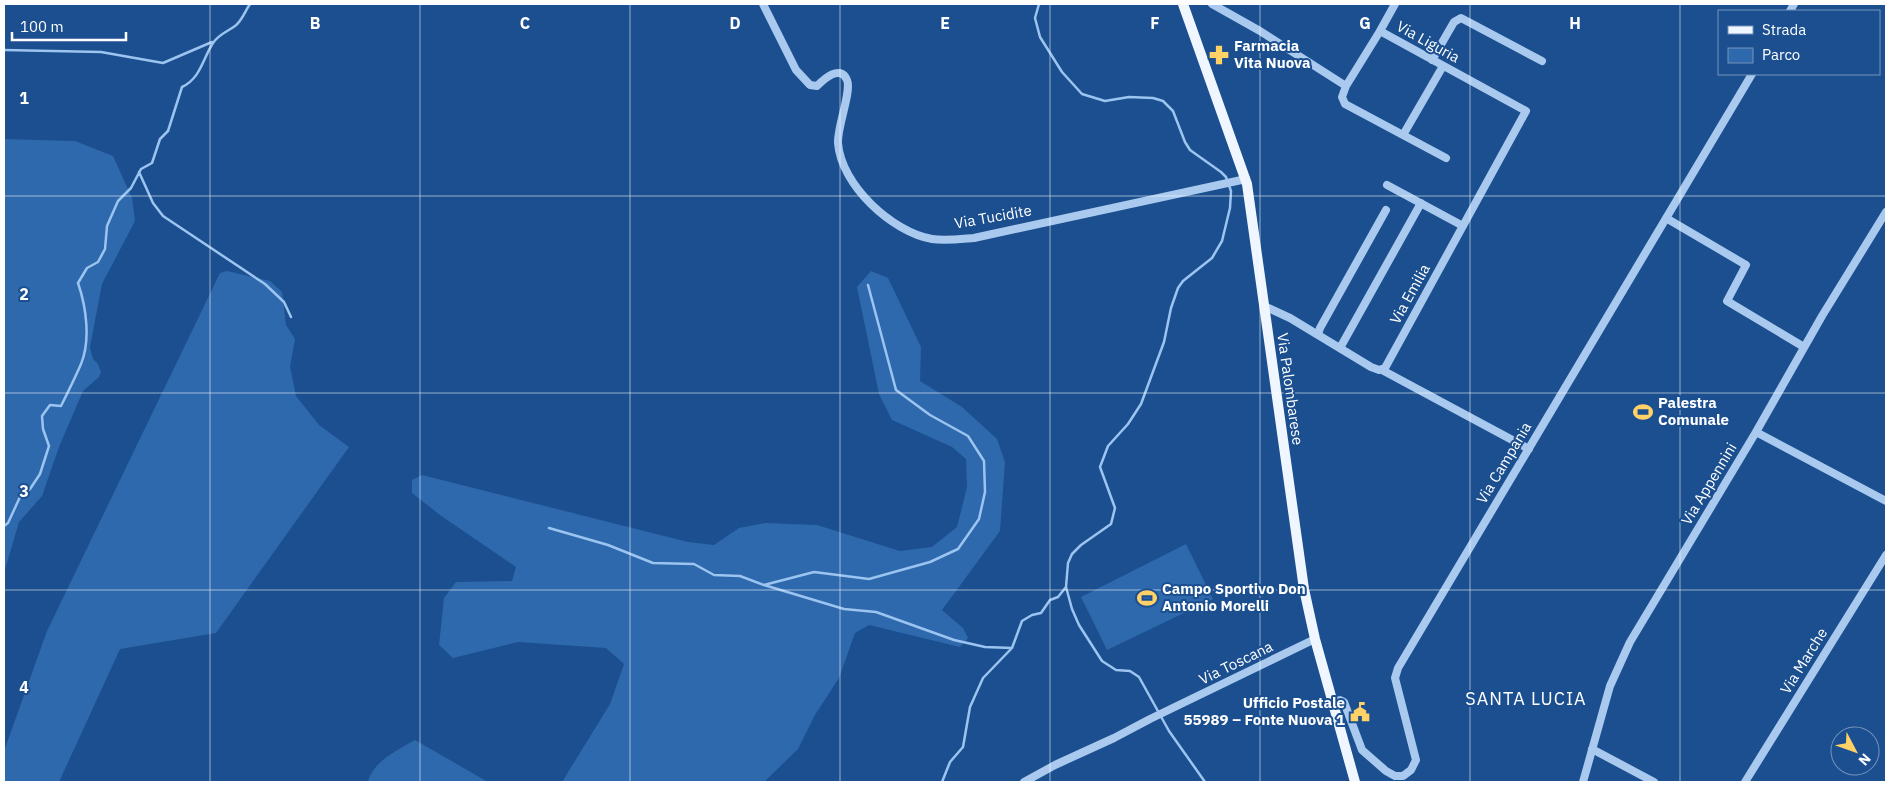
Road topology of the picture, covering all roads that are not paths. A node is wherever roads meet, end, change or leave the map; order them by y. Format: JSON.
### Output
{"nodes":[{"id":1,"x":763,"y":4,"type":"edge"},
{"id":2,"x":1183,"y":4,"type":"edge"},
{"id":3,"x":1212,"y":4,"type":"edge"},
{"id":4,"x":1395,"y":4,"type":"edge"},
{"id":5,"x":1380,"y":31,"type":"junction"},
{"id":6,"x":1432,"y":60,"type":"junction"},
{"id":7,"x":1542,"y":61,"type":"dead end"},
{"id":8,"x":1443,"y":66,"type":"junction"},
{"id":9,"x":1751,"y":75,"type":"edge"},
{"id":10,"x":1346,"y":86,"type":"junction"},
{"id":11,"x":1526,"y":111,"type":"joint"},
{"id":12,"x":1404,"y":135,"type":"junction"},
{"id":13,"x":1446,"y":158,"type":"dead end"},
{"id":14,"x":1241,"y":181,"type":"junction"},
{"id":15,"x":1387,"y":185,"type":"dead end"},
{"id":16,"x":1421,"y":203,"type":"junction"},
{"id":17,"x":1386,"y":210,"type":"dead end"},
{"id":18,"x":1886,"y":212,"type":"edge"},
{"id":19,"x":1666,"y":218,"type":"junction"},
{"id":20,"x":1463,"y":226,"type":"junction"},
{"id":21,"x":1264,"y":306,"type":"junction"},
{"id":22,"x":1318,"y":335,"type":"junction"},
{"id":23,"x":1804,"y":347,"type":"junction"},
{"id":24,"x":1340,"y":348,"type":"junction"},
{"id":25,"x":1382,"y":370,"type":"junction"},
{"id":26,"x":1756,"y":432,"type":"junction"},
{"id":27,"x":1529,"y":449,"type":"junction"},
{"id":28,"x":1886,"y":501,"type":"edge"},
{"id":29,"x":1886,"y":555,"type":"edge"},
{"id":30,"x":1315,"y":639,"type":"junction"},
{"id":31,"x":1333,"y":702,"type":"junction"},
{"id":32,"x":1592,"y":748,"type":"junction"},
{"id":33,"x":1024,"y":782,"type":"edge"},
{"id":34,"x":1355,"y":782,"type":"edge"},
{"id":35,"x":1583,"y":782,"type":"edge"},
{"id":36,"x":1654,"y":782,"type":"edge"},
{"id":37,"x":1745,"y":782,"type":"edge"}],
"edges":[{"from":1,"to":14,"type":"street","name":"Via Tucidite"},
{"from":2,"to":14,"type":"main road","name":"Via Palombarese"},
{"from":3,"to":10,"type":"street"},
{"from":4,"to":5,"type":"street"},
{"from":5,"to":6,"type":"street","name":"Via Liguria"},
{"from":5,"to":10,"type":"street","name":"Via Liguria"},
{"from":6,"to":7,"type":"street"},
{"from":6,"to":8,"type":"street","name":"Via Liguria"},
{"from":8,"to":11,"type":"street","name":"Via Liguria"},
{"from":8,"to":12,"type":"street"},
{"from":9,"to":19,"type":"street","name":"Via Campania"},
{"from":10,"to":12,"type":"street"},
{"from":11,"to":20,"type":"street","name":"Via Emilia"},
{"from":12,"to":13,"type":"street"},
{"from":14,"to":21,"type":"main road","name":"Via Palombarese"},
{"from":15,"to":16,"type":"street"},
{"from":16,"to":20,"type":"street"},
{"from":16,"to":24,"type":"street"},
{"from":17,"to":22,"type":"street"},
{"from":18,"to":23,"type":"street","name":"Via Appennini"},
{"from":19,"to":23,"type":"street"},
{"from":19,"to":27,"type":"street","name":"Via Campania"},
{"from":20,"to":25,"type":"street","name":"Via Emilia"},
{"from":21,"to":22,"type":"street"},
{"from":21,"to":30,"type":"main road","name":"Via Palombarese"},
{"from":22,"to":24,"type":"street"},
{"from":23,"to":26,"type":"street","name":"Via Appennini"},
{"from":24,"to":25,"type":"street"},
{"from":25,"to":27,"type":"street"},
{"from":26,"to":28,"type":"street"},
{"from":26,"to":32,"type":"street","name":"Via Appennini"},
{"from":27,"to":31,"type":"street","name":"Via Campania"},
{"from":29,"to":37,"type":"street","name":"Via Marche"},
{"from":30,"to":31,"type":"main road","name":"Via Palombarese"},
{"from":30,"to":33,"type":"street","name":"Via Toscana"},
{"from":31,"to":34,"type":"main road","name":"Via Palombarese"},
{"from":32,"to":35,"type":"street","name":"Via Appennini"},
{"from":32,"to":36,"type":"street"}]}
